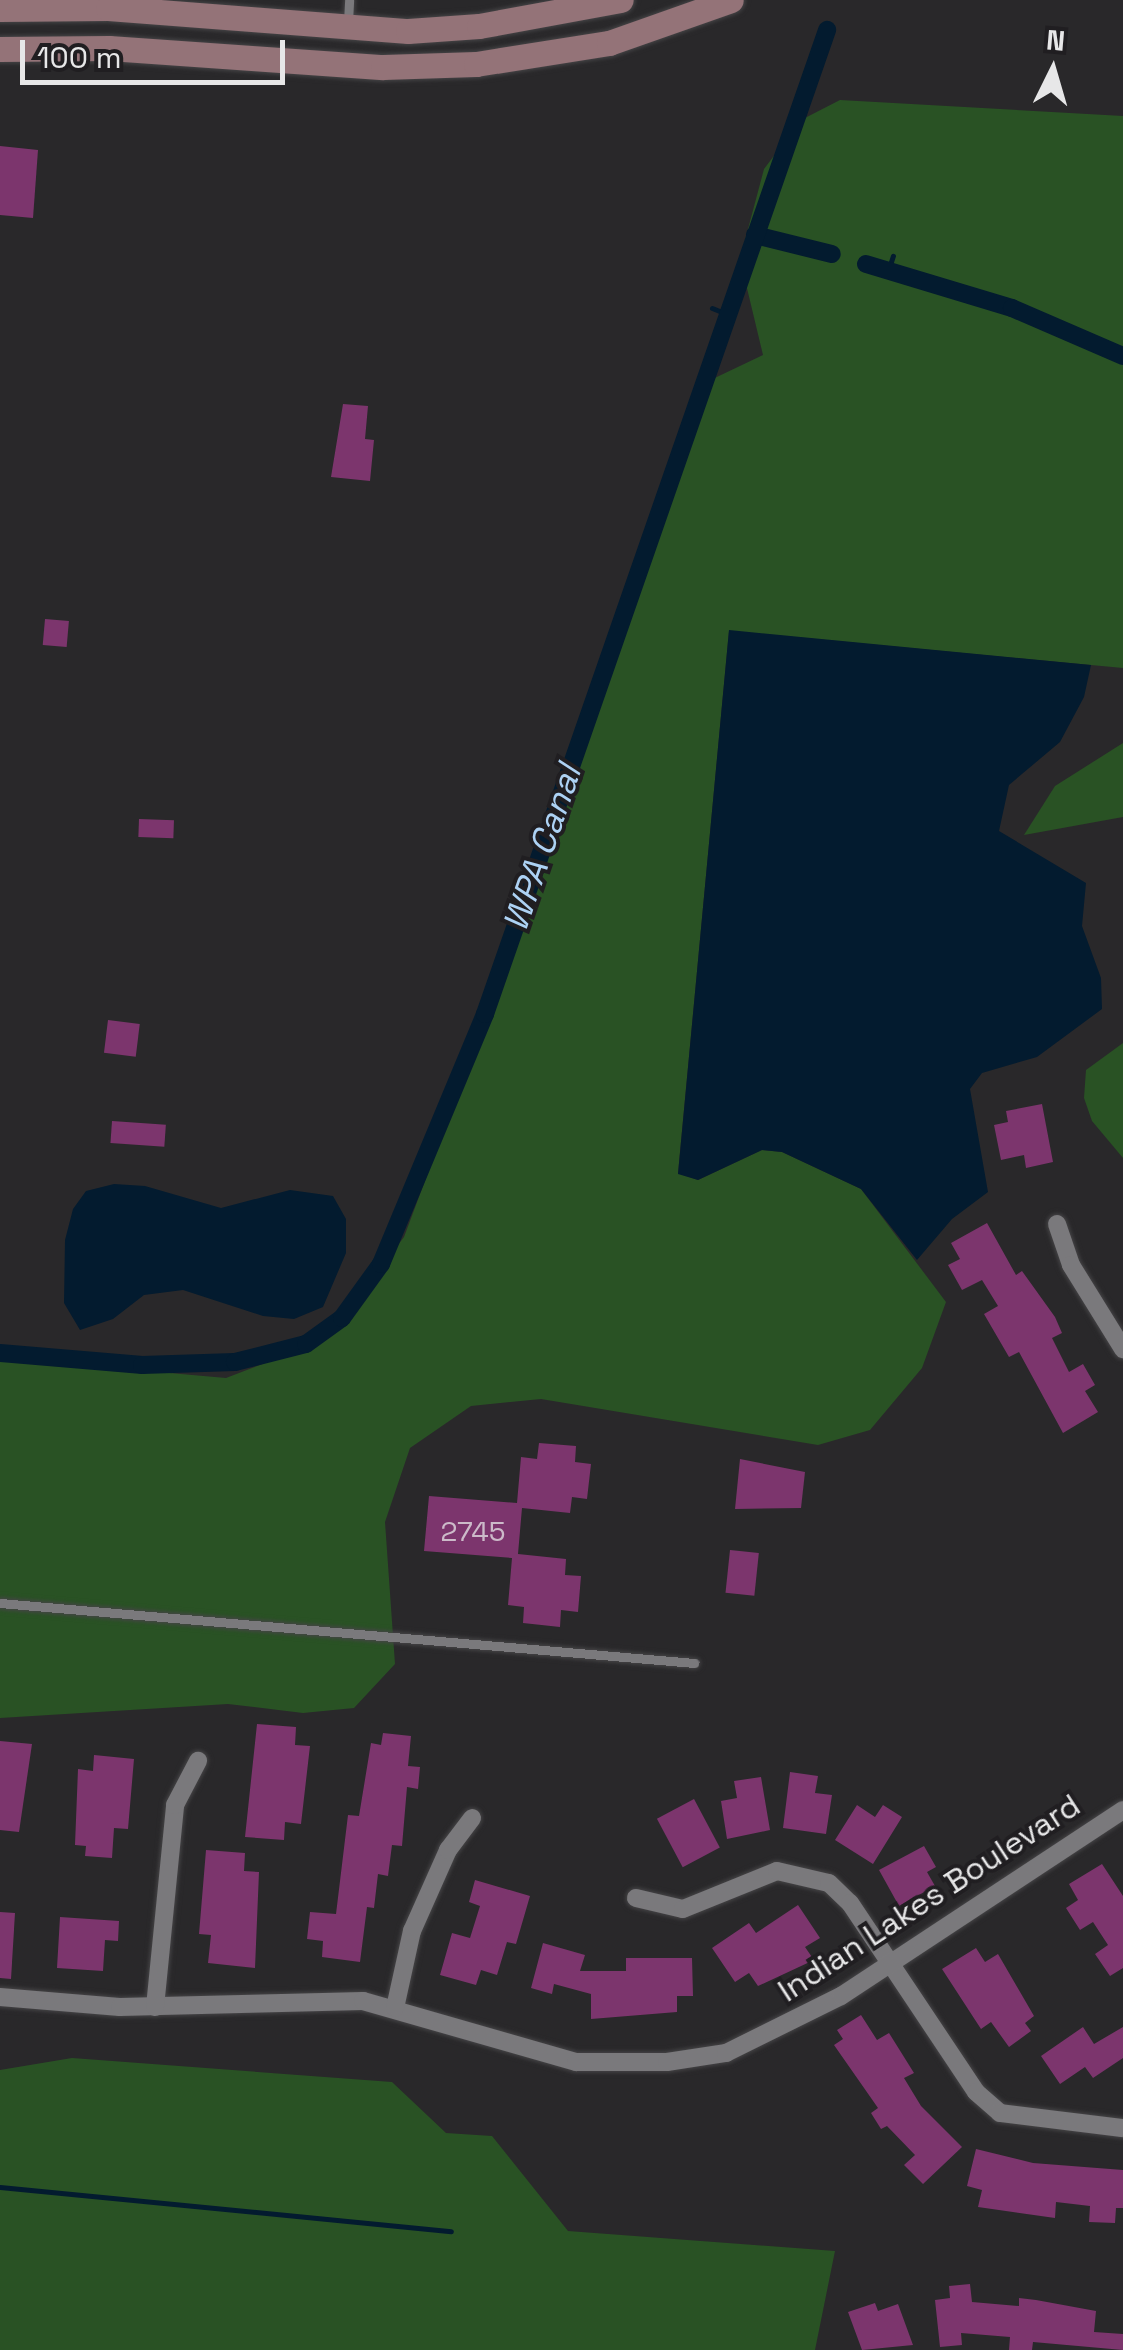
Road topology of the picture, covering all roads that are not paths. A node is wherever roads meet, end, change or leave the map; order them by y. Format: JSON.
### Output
{"nodes":[{"id":1,"x":620,"y":0,"type":"edge"},
{"id":2,"x":732,"y":0,"type":"edge"},
{"id":3,"x":0,"y":9,"type":"edge"},
{"id":4,"x":348,"y":13,"type":"edge"},
{"id":5,"x":0,"y":50,"type":"edge"},
{"id":6,"x":1057,"y":1224,"type":"dead end"},
{"id":7,"x":1123,"y":1349,"type":"edge"},
{"id":8,"x":0,"y":1603,"type":"edge"},
{"id":9,"x":694,"y":1663,"type":"dead end"},
{"id":10,"x":198,"y":1761,"type":"dead end"},
{"id":11,"x":1122,"y":1812,"type":"edge"},
{"id":12,"x":472,"y":1818,"type":"dead end"},
{"id":13,"x":636,"y":1898,"type":"dead end"},
{"id":14,"x":891,"y":1963,"type":"junction"},
{"id":15,"x":0,"y":1997,"type":"edge"},
{"id":16,"x":155,"y":2007,"type":"junction"},
{"id":17,"x":395,"y":2008,"type":"junction"},
{"id":18,"x":1123,"y":2128,"type":"edge"}],
"edges":[{"from":1,"to":4,"type":"street"},
{"from":2,"to":5,"type":"street"},
{"from":3,"to":4,"type":"street"},
{"from":6,"to":7,"type":"street"},
{"from":8,"to":9,"type":"lane"},
{"from":10,"to":16,"type":"street"},
{"from":11,"to":14,"type":"street","name":"Indian Lakes Boulevard"},
{"from":12,"to":17,"type":"street"},
{"from":13,"to":14,"type":"street"},
{"from":14,"to":17,"type":"street","name":"Indian Lakes Boulevard"},
{"from":14,"to":18,"type":"street"},
{"from":15,"to":16,"type":"street","name":"Indian Lakes Boulevard"},
{"from":16,"to":17,"type":"street","name":"Indian Lakes Boulevard"}]}
